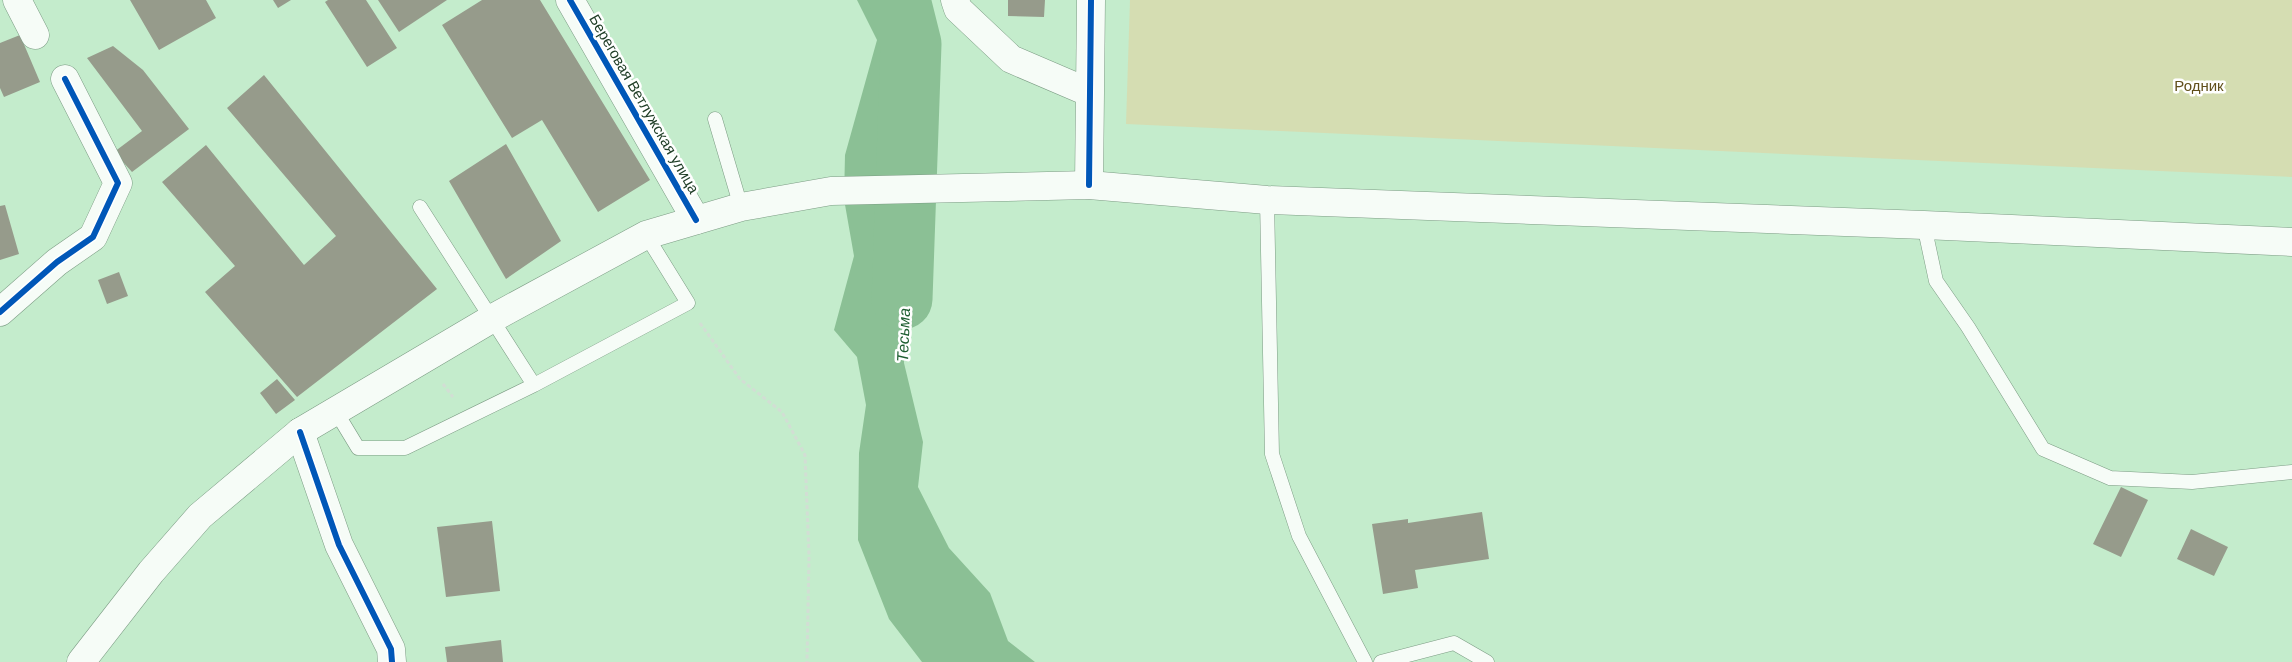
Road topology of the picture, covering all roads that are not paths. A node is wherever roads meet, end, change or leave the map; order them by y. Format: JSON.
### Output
{"nodes":[{"id":1,"x":17,"y":0,"type":"edge"},
{"id":2,"x":570,"y":0,"type":"edge"},
{"id":3,"x":955,"y":0,"type":"edge"},
{"id":4,"x":1091,"y":0,"type":"edge"},
{"id":5,"x":35,"y":35,"type":"dead end"},
{"id":6,"x":65,"y":79,"type":"dead end"},
{"id":7,"x":1088,"y":92,"type":"junction"},
{"id":8,"x":715,"y":119,"type":"dead end"},
{"id":9,"x":1088,"y":184,"type":"junction"},
{"id":10,"x":1267,"y":200,"type":"junction"},
{"id":11,"x":420,"y":206,"type":"dead end"},
{"id":12,"x":742,"y":207,"type":"junction"},
{"id":13,"x":696,"y":220,"type":"junction"},
{"id":14,"x":1924,"y":225,"type":"junction"},
{"id":15,"x":646,"y":235,"type":"junction"},
{"id":16,"x":2292,"y":242,"type":"edge"},
{"id":17,"x":0,"y":312,"type":"edge"},
{"id":18,"x":493,"y":318,"type":"junction"},
{"id":19,"x":534,"y":385,"type":"junction"},
{"id":20,"x":335,"y":410,"type":"junction"},
{"id":21,"x":300,"y":432,"type":"junction"},
{"id":22,"x":2292,"y":472,"type":"edge"},
{"id":23,"x":81,"y":662,"type":"edge"},
{"id":24,"x":392,"y":662,"type":"edge"},
{"id":25,"x":1365,"y":662,"type":"edge"},
{"id":26,"x":1381,"y":662,"type":"edge"},
{"id":27,"x":1487,"y":662,"type":"edge"}],
"edges":[{"from":1,"to":5,"type":"main road"},
{"from":2,"to":13,"type":"main road","name":"Береговая Ветлужская улица"},
{"from":3,"to":7,"type":"main road"},
{"from":4,"to":7,"type":"main road"},
{"from":6,"to":17,"type":"main road"},
{"from":7,"to":9,"type":"main road"},
{"from":8,"to":12,"type":"lane"},
{"from":9,"to":10,"type":"main road"},
{"from":9,"to":12,"type":"main road"},
{"from":10,"to":14,"type":"main road"},
{"from":10,"to":25,"type":"lane"},
{"from":11,"to":18,"type":"lane"},
{"from":12,"to":13,"type":"main road"},
{"from":13,"to":15,"type":"main road"},
{"from":14,"to":16,"type":"main road"},
{"from":14,"to":22,"type":"lane"},
{"from":15,"to":18,"type":"main road"},
{"from":15,"to":19,"type":"lane"},
{"from":18,"to":19,"type":"lane"},
{"from":18,"to":20,"type":"main road"},
{"from":19,"to":20,"type":"lane"},
{"from":20,"to":21,"type":"main road"},
{"from":21,"to":23,"type":"main road"},
{"from":21,"to":24,"type":"main road"},
{"from":26,"to":27,"type":"lane"}]}
